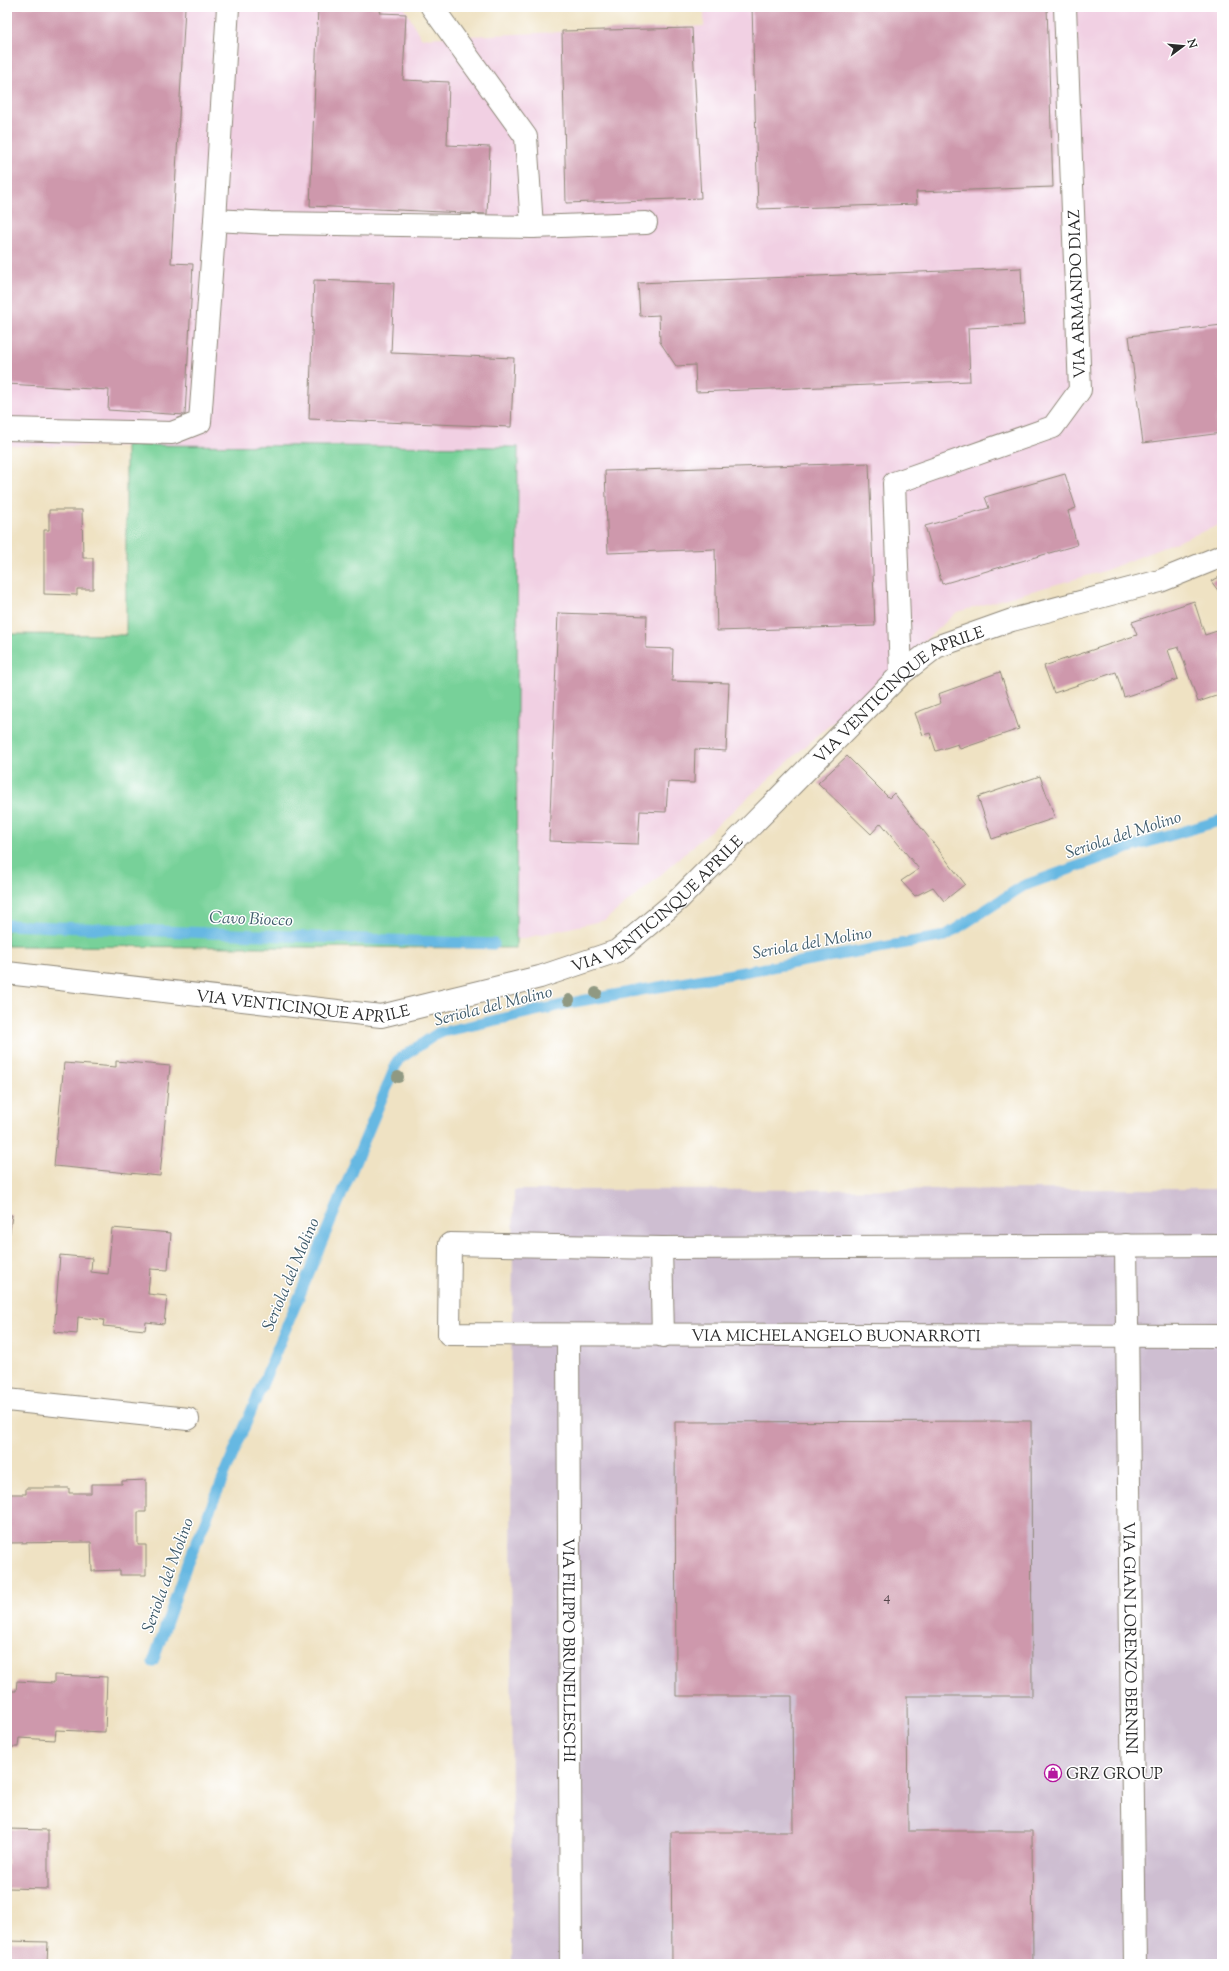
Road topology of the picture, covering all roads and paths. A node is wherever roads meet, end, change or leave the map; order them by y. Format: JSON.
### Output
{"nodes":[{"id":1,"x":228,"y":7,"type":"edge"},
{"id":2,"x":432,"y":7,"type":"edge"},
{"id":3,"x":1065,"y":7,"type":"edge"},
{"id":4,"x":215,"y":220,"type":"junction"},
{"id":5,"x":646,"y":223,"type":"dead end"},
{"id":6,"x":532,"y":228,"type":"junction"},
{"id":7,"x":7,"y":429,"type":"edge"},
{"id":8,"x":1222,"y":556,"type":"edge"},
{"id":9,"x":901,"y":674,"type":"junction"},
{"id":10,"x":7,"y":973,"type":"edge"},
{"id":11,"x":1222,"y":1244,"type":"edge"},
{"id":12,"x":1126,"y":1245,"type":"junction"},
{"id":13,"x":662,"y":1248,"type":"junction"},
{"id":14,"x":568,"y":1336,"type":"junction"},
{"id":15,"x":663,"y":1336,"type":"junction"},
{"id":16,"x":1222,"y":1336,"type":"edge"},
{"id":17,"x":1126,"y":1337,"type":"junction"},
{"id":18,"x":7,"y":1400,"type":"edge"},
{"id":19,"x":188,"y":1419,"type":"dead end"},
{"id":20,"x":571,"y":1964,"type":"edge"},
{"id":21,"x":1134,"y":1964,"type":"edge"}],
"edges":[{"from":1,"to":4,"type":"street"},
{"from":2,"to":6,"type":"street"},
{"from":3,"to":9,"type":"street","name":"VIA ARMANDO DIAZ"},
{"from":4,"to":6,"type":"street"},
{"from":4,"to":7,"type":"street"},
{"from":5,"to":6,"type":"street"},
{"from":8,"to":9,"type":"street","name":"VIA VENTICINQUE APRILE"},
{"from":9,"to":10,"type":"street","name":"VIA VENTICINQUE APRILE"},
{"from":11,"to":12,"type":"street"},
{"from":12,"to":13,"type":"street"},
{"from":12,"to":17,"type":"street","name":"VIA GIAN LORENZO BERNINI"},
{"from":13,"to":14,"type":"street","name":"VIA MICHELANGELO BUONARROTI"},
{"from":13,"to":15,"type":"street"},
{"from":14,"to":15,"type":"street","name":"VIA MICHELANGELO BUONARROTI"},
{"from":14,"to":20,"type":"street","name":"VIA FILIPPO BRUNELLESCHI"},
{"from":15,"to":17,"type":"street","name":"VIA MICHELANGELO BUONARROTI"},
{"from":16,"to":17,"type":"street","name":"VIA MICHELANGELO BUONARROTI"},
{"from":17,"to":21,"type":"street","name":"VIA GIAN LORENZO BERNINI"},
{"from":18,"to":19,"type":"street"}]}
